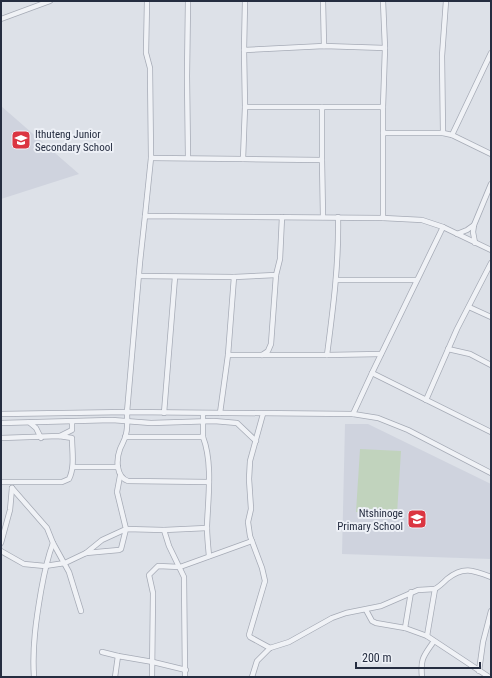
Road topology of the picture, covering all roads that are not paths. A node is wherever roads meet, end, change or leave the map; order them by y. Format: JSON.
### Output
{"nodes":[{"id":1,"x":50,"y":1,"type":"edge"},
{"id":2,"x":147,"y":1,"type":"edge"},
{"id":3,"x":188,"y":1,"type":"edge"},
{"id":4,"x":245,"y":1,"type":"edge"},
{"id":5,"x":324,"y":1,"type":"edge"},
{"id":6,"x":383,"y":1,"type":"edge"},
{"id":7,"x":446,"y":1,"type":"edge"},
{"id":8,"x":1,"y":19,"type":"edge"},
{"id":9,"x":324,"y":46,"type":"junction"},
{"id":10,"x":385,"y":48,"type":"junction"},
{"id":11,"x":244,"y":50,"type":"junction"},
{"id":12,"x":491,"y":53,"type":"edge"},
{"id":13,"x":245,"y":107,"type":"junction"},
{"id":14,"x":322,"y":107,"type":"junction"},
{"id":15,"x":382,"y":107,"type":"junction"},
{"id":16,"x":383,"y":134,"type":"junction"},
{"id":17,"x":443,"y":134,"type":"junction"},
{"id":18,"x":452,"y":135,"type":"junction"},
{"id":19,"x":491,"y":154,"type":"edge"},
{"id":20,"x":151,"y":158,"type":"junction"},
{"id":21,"x":188,"y":158,"type":"junction"},
{"id":22,"x":244,"y":158,"type":"junction"},
{"id":23,"x":322,"y":160,"type":"junction"},
{"id":24,"x":491,"y":184,"type":"edge"},
{"id":25,"x":145,"y":216,"type":"junction"},
{"id":26,"x":282,"y":217,"type":"junction"},
{"id":27,"x":323,"y":217,"type":"junction"},
{"id":28,"x":338,"y":217,"type":"junction"},
{"id":29,"x":383,"y":218,"type":"junction"},
{"id":30,"x":474,"y":225,"type":"junction"},
{"id":31,"x":443,"y":227,"type":"junction"},
{"id":32,"x":457,"y":234,"type":"junction"},
{"id":33,"x":475,"y":243,"type":"junction"},
{"id":34,"x":491,"y":250,"type":"edge"},
{"id":35,"x":491,"y":263,"type":"edge"},
{"id":36,"x":276,"y":275,"type":"junction"},
{"id":37,"x":139,"y":276,"type":"junction"},
{"id":38,"x":175,"y":277,"type":"junction"},
{"id":39,"x":234,"y":277,"type":"junction"},
{"id":40,"x":336,"y":280,"type":"junction"},
{"id":41,"x":416,"y":280,"type":"junction"},
{"id":42,"x":468,"y":307,"type":"junction"},
{"id":43,"x":491,"y":317,"type":"edge"},
{"id":44,"x":448,"y":349,"type":"junction"},
{"id":45,"x":381,"y":354,"type":"junction"},
{"id":46,"x":228,"y":355,"type":"junction"},
{"id":47,"x":262,"y":355,"type":"junction"},
{"id":48,"x":327,"y":356,"type":"junction"},
{"id":49,"x":491,"y":365,"type":"edge"},
{"id":50,"x":372,"y":373,"type":"junction"},
{"id":51,"x":426,"y":400,"type":"junction"},
{"id":52,"x":127,"y":412,"type":"junction"},
{"id":53,"x":164,"y":413,"type":"junction"},
{"id":54,"x":220,"y":413,"type":"junction"},
{"id":55,"x":1,"y":414,"type":"edge"},
{"id":56,"x":203,"y":414,"type":"junction"},
{"id":57,"x":263,"y":414,"type":"junction"},
{"id":58,"x":353,"y":414,"type":"junction"},
{"id":59,"x":72,"y":422,"type":"junction"},
{"id":60,"x":128,"y":422,"type":"junction"},
{"id":61,"x":204,"y":422,"type":"junction"},
{"id":62,"x":1,"y":423,"type":"edge"},
{"id":63,"x":30,"y":423,"type":"junction"},
{"id":64,"x":72,"y":430,"type":"junction"},
{"id":65,"x":491,"y":432,"type":"edge"},
{"id":66,"x":59,"y":436,"type":"junction"},
{"id":67,"x":125,"y":437,"type":"junction"},
{"id":68,"x":203,"y":437,"type":"junction"},
{"id":69,"x":1,"y":438,"type":"edge"},
{"id":70,"x":41,"y":438,"type":"junction"},
{"id":71,"x":72,"y":438,"type":"junction"},
{"id":72,"x":256,"y":441,"type":"junction"},
{"id":73,"x":73,"y":467,"type":"junction"},
{"id":74,"x":118,"y":467,"type":"junction"},
{"id":75,"x":491,"y":473,"type":"edge"},
{"id":76,"x":120,"y":476,"type":"junction"},
{"id":77,"x":1,"y":482,"type":"edge"},
{"id":78,"x":12,"y":482,"type":"junction"},
{"id":79,"x":209,"y":482,"type":"junction"},
{"id":80,"x":12,"y":488,"type":"junction"},
{"id":81,"x":207,"y":528,"type":"junction"},
{"id":82,"x":126,"y":529,"type":"junction"},
{"id":83,"x":164,"y":530,"type":"junction"},
{"id":84,"x":252,"y":541,"type":"junction"},
{"id":85,"x":1,"y":543,"type":"edge"},
{"id":86,"x":53,"y":543,"type":"junction"},
{"id":87,"x":1,"y":551,"type":"edge"},
{"id":88,"x":86,"y":552,"type":"junction"},
{"id":89,"x":209,"y":556,"type":"junction"},
{"id":90,"x":65,"y":563,"type":"junction"},
{"id":91,"x":45,"y":566,"type":"junction"},
{"id":92,"x":180,"y":567,"type":"junction"},
{"id":93,"x":491,"y":577,"type":"edge"},
{"id":94,"x":435,"y":589,"type":"junction"},
{"id":95,"x":411,"y":592,"type":"junction"},
{"id":96,"x":366,"y":610,"type":"junction"},
{"id":97,"x":81,"y":611,"type":"dead end"},
{"id":98,"x":491,"y":611,"type":"edge"},
{"id":99,"x":405,"y":628,"type":"junction"},
{"id":100,"x":427,"y":636,"type":"junction"},
{"id":101,"x":434,"y":641,"type":"junction"},
{"id":102,"x":270,"y":648,"type":"junction"},
{"id":103,"x":102,"y":652,"type":"dead end"},
{"id":104,"x":118,"y":656,"type":"junction"},
{"id":105,"x":153,"y":662,"type":"junction"},
{"id":106,"x":186,"y":670,"type":"junction"},
{"id":107,"x":478,"y":671,"type":"junction"},
{"id":108,"x":34,"y":677,"type":"edge"},
{"id":109,"x":115,"y":677,"type":"edge"},
{"id":110,"x":152,"y":677,"type":"edge"},
{"id":111,"x":185,"y":677,"type":"edge"},
{"id":112,"x":252,"y":677,"type":"edge"},
{"id":113,"x":422,"y":677,"type":"edge"},
{"id":114,"x":490,"y":677,"type":"edge"}],
"edges":[{"from":1,"to":8,"type":"street"},
{"from":2,"to":20,"type":"street"},
{"from":3,"to":21,"type":"street"},
{"from":4,"to":11,"type":"street"},
{"from":5,"to":9,"type":"street"},
{"from":6,"to":10,"type":"street"},
{"from":7,"to":17,"type":"street"},
{"from":9,"to":10,"type":"street"},
{"from":9,"to":11,"type":"street"},
{"from":10,"to":15,"type":"street"},
{"from":11,"to":13,"type":"street"},
{"from":12,"to":18,"type":"street"},
{"from":13,"to":14,"type":"street"},
{"from":13,"to":22,"type":"street"},
{"from":14,"to":15,"type":"street"},
{"from":14,"to":23,"type":"street"},
{"from":15,"to":16,"type":"street"},
{"from":16,"to":17,"type":"street"},
{"from":16,"to":29,"type":"street"},
{"from":17,"to":18,"type":"street"},
{"from":18,"to":19,"type":"street"},
{"from":20,"to":21,"type":"street"},
{"from":20,"to":25,"type":"street"},
{"from":21,"to":22,"type":"street"},
{"from":22,"to":23,"type":"street"},
{"from":23,"to":27,"type":"street"},
{"from":24,"to":30,"type":"street"},
{"from":25,"to":26,"type":"street"},
{"from":25,"to":37,"type":"street"},
{"from":26,"to":27,"type":"street"},
{"from":26,"to":36,"type":"street"},
{"from":27,"to":28,"type":"street"},
{"from":28,"to":29,"type":"street"},
{"from":28,"to":40,"type":"street"},
{"from":29,"to":31,"type":"street"},
{"from":30,"to":32,"type":"street"},
{"from":30,"to":33,"type":"street"},
{"from":31,"to":32,"type":"street"},
{"from":31,"to":41,"type":"street"},
{"from":32,"to":33,"type":"street"},
{"from":33,"to":34,"type":"street"},
{"from":35,"to":42,"type":"street"},
{"from":36,"to":39,"type":"street"},
{"from":36,"to":47,"type":"street"},
{"from":37,"to":38,"type":"street"},
{"from":37,"to":52,"type":"street"},
{"from":38,"to":39,"type":"street"},
{"from":38,"to":53,"type":"street"},
{"from":39,"to":46,"type":"street"},
{"from":40,"to":41,"type":"street"},
{"from":40,"to":48,"type":"street"},
{"from":41,"to":45,"type":"street"},
{"from":42,"to":43,"type":"street"},
{"from":42,"to":44,"type":"street"},
{"from":44,"to":49,"type":"street"},
{"from":44,"to":51,"type":"street"},
{"from":45,"to":48,"type":"street"},
{"from":45,"to":50,"type":"street"},
{"from":46,"to":47,"type":"street"},
{"from":46,"to":54,"type":"street"},
{"from":47,"to":48,"type":"street"},
{"from":50,"to":51,"type":"street"},
{"from":50,"to":58,"type":"street"},
{"from":51,"to":65,"type":"street"},
{"from":52,"to":53,"type":"street"},
{"from":52,"to":55,"type":"street"},
{"from":52,"to":60,"type":"street"},
{"from":53,"to":56,"type":"street"},
{"from":54,"to":56,"type":"street"},
{"from":54,"to":57,"type":"street"},
{"from":56,"to":61,"type":"street"},
{"from":57,"to":58,"type":"street"},
{"from":57,"to":72,"type":"street"},
{"from":58,"to":75,"type":"street"},
{"from":59,"to":60,"type":"street"},
{"from":59,"to":63,"type":"street"},
{"from":59,"to":64,"type":"street"},
{"from":60,"to":61,"type":"street"},
{"from":60,"to":67,"type":"street"},
{"from":61,"to":68,"type":"street"},
{"from":61,"to":72,"type":"street"},
{"from":62,"to":63,"type":"street"},
{"from":63,"to":70,"type":"street"},
{"from":64,"to":66,"type":"street"},
{"from":64,"to":71,"type":"street"},
{"from":66,"to":70,"type":"street"},
{"from":66,"to":71,"type":"street"},
{"from":67,"to":68,"type":"street"},
{"from":67,"to":74,"type":"street"},
{"from":68,"to":79,"type":"street"},
{"from":69,"to":70,"type":"street"},
{"from":71,"to":73,"type":"street"},
{"from":72,"to":84,"type":"street"},
{"from":73,"to":74,"type":"street"},
{"from":73,"to":78,"type":"street"},
{"from":74,"to":76,"type":"street"},
{"from":76,"to":79,"type":"street"},
{"from":76,"to":82,"type":"street"},
{"from":77,"to":78,"type":"street"},
{"from":78,"to":80,"type":"street"},
{"from":79,"to":81,"type":"street"},
{"from":80,"to":85,"type":"street"},
{"from":80,"to":86,"type":"street"},
{"from":81,"to":83,"type":"street"},
{"from":81,"to":89,"type":"street"},
{"from":82,"to":83,"type":"street"},
{"from":82,"to":88,"type":"street"},
{"from":82,"to":88,"type":"street"},
{"from":83,"to":92,"type":"street"},
{"from":84,"to":89,"type":"street"},
{"from":84,"to":102,"type":"street"},
{"from":86,"to":90,"type":"street"},
{"from":86,"to":91,"type":"street"},
{"from":87,"to":91,"type":"street"},
{"from":88,"to":90,"type":"street"},
{"from":89,"to":92,"type":"street"},
{"from":90,"to":91,"type":"street"},
{"from":90,"to":97,"type":"street"},
{"from":91,"to":108,"type":"street"},
{"from":92,"to":105,"type":"street"},
{"from":92,"to":106,"type":"street"},
{"from":93,"to":94,"type":"street"},
{"from":94,"to":95,"type":"street"},
{"from":94,"to":100,"type":"street"},
{"from":95,"to":96,"type":"street"},
{"from":95,"to":99,"type":"street"},
{"from":96,"to":99,"type":"street"},
{"from":96,"to":102,"type":"street"},
{"from":98,"to":107,"type":"street"},
{"from":99,"to":100,"type":"street"},
{"from":100,"to":101,"type":"street"},
{"from":101,"to":107,"type":"street"},
{"from":101,"to":113,"type":"street"},
{"from":102,"to":112,"type":"street"},
{"from":103,"to":104,"type":"street"},
{"from":104,"to":105,"type":"street"},
{"from":104,"to":109,"type":"street"},
{"from":105,"to":106,"type":"street"},
{"from":105,"to":110,"type":"street"},
{"from":106,"to":111,"type":"street"},
{"from":107,"to":114,"type":"street"}]}
